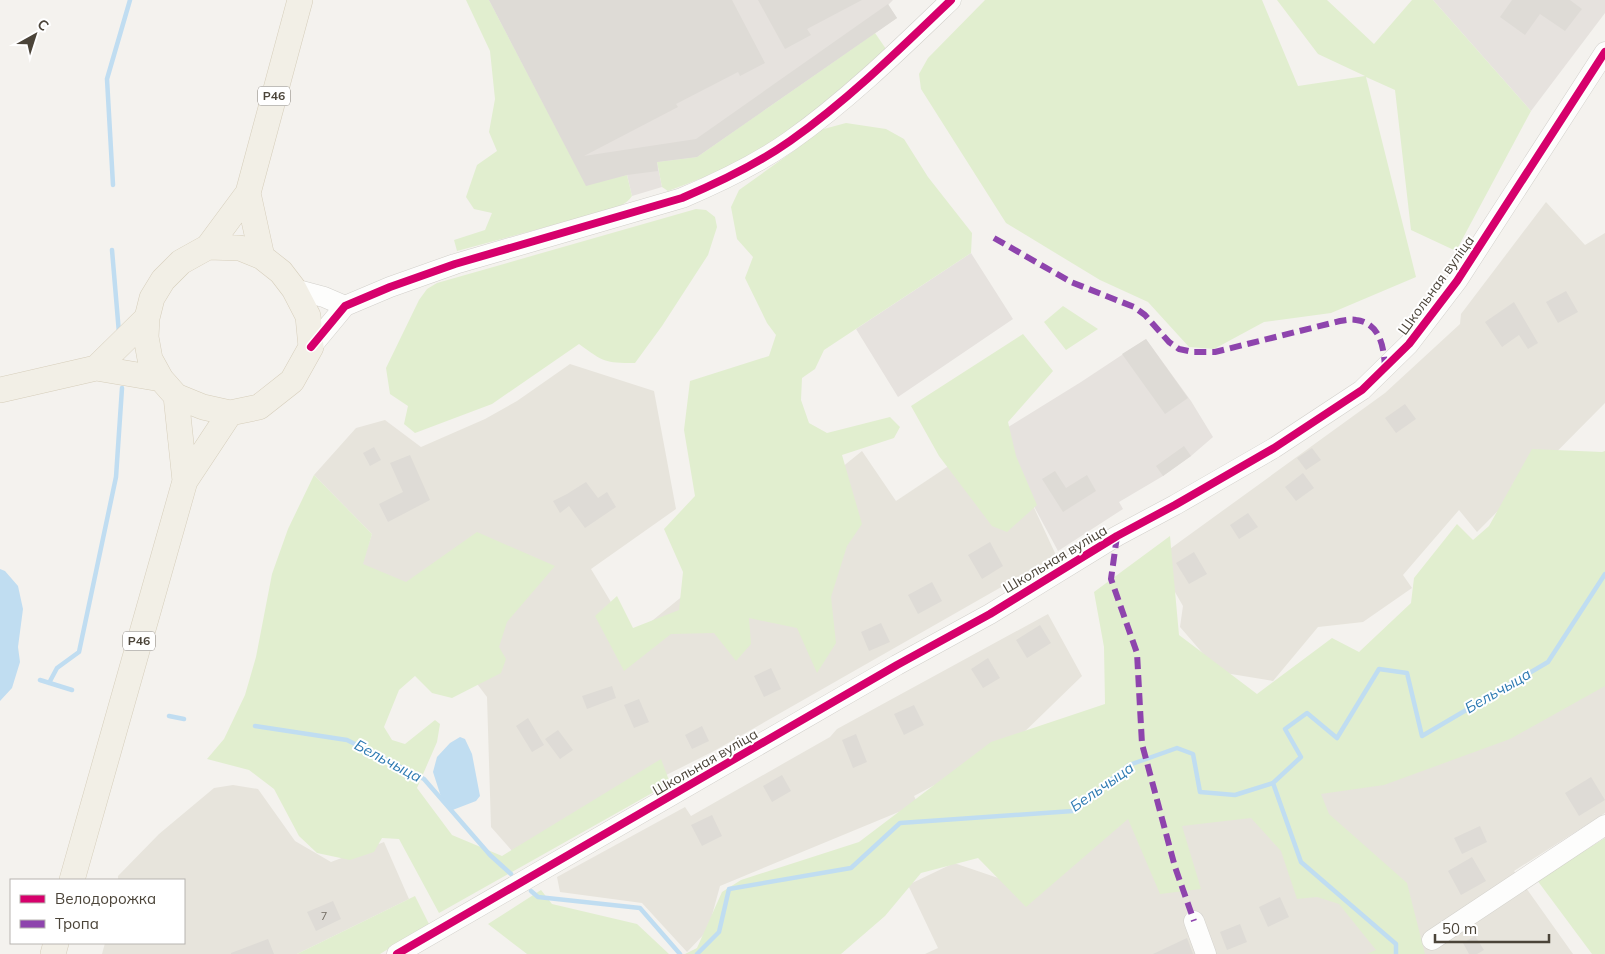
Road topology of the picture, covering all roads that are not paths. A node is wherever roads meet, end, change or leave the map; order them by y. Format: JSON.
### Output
{"nodes":[{"id":1,"x":300,"y":0,"type":"edge"},
{"id":2,"x":951,"y":0,"type":"edge"},
{"id":3,"x":1605,"y":52,"type":"edge"},
{"id":4,"x":248,"y":193,"type":"junction"},
{"id":5,"x":208,"y":247,"type":"junction"},
{"id":6,"x":262,"y":257,"type":"junction"},
{"id":7,"x":294,"y":289,"type":"junction"},
{"id":8,"x":344,"y":306,"type":"junction"},
{"id":9,"x":147,"y":318,"type":"junction"},
{"id":10,"x":310,"y":347,"type":"junction"},
{"id":11,"x":96,"y":368,"type":"junction"},
{"id":12,"x":168,"y":387,"type":"junction"},
{"id":13,"x":0,"y":390,"type":"edge"},
{"id":14,"x":230,"y":413,"type":"junction"},
{"id":15,"x":185,"y":482,"type":"junction"},
{"id":16,"x":1605,"y":825,"type":"edge"},
{"id":17,"x":72,"y":879,"type":"edge"},
{"id":18,"x":1194,"y":920,"type":"dead end"},
{"id":19,"x":1432,"y":940,"type":"dead end"},
{"id":20,"x":397,"y":954,"type":"edge"},
{"id":21,"x":1206,"y":954,"type":"edge"}],
"edges":[{"from":1,"to":4,"type":"main road","number":"Р46"},
{"from":2,"to":8,"type":"street"},
{"from":3,"to":20,"type":"street","name":"Школьная вуліца"},
{"from":4,"to":5,"type":"main road","number":"Р46"},
{"from":4,"to":6,"type":"main road","number":"Р46"},
{"from":5,"to":6,"type":"main road"},
{"from":5,"to":9,"type":"main road","number":"Р46"},
{"from":6,"to":7,"type":"main road"},
{"from":7,"to":8,"type":"street"},
{"from":7,"to":10,"type":"main road"},
{"from":8,"to":10,"type":"street"},
{"from":9,"to":11,"type":"main road"},
{"from":9,"to":12,"type":"main road","number":"Р46"},
{"from":10,"to":14,"type":"main road"},
{"from":11,"to":12,"type":"main road"},
{"from":11,"to":13,"type":"main road"},
{"from":12,"to":14,"type":"main road"},
{"from":12,"to":15,"type":"main road","number":"Р46"},
{"from":14,"to":15,"type":"main road","number":"Р46"},
{"from":15,"to":17,"type":"main road","number":"Р46"},
{"from":16,"to":19,"type":"street"},
{"from":18,"to":21,"type":"street"}]}
